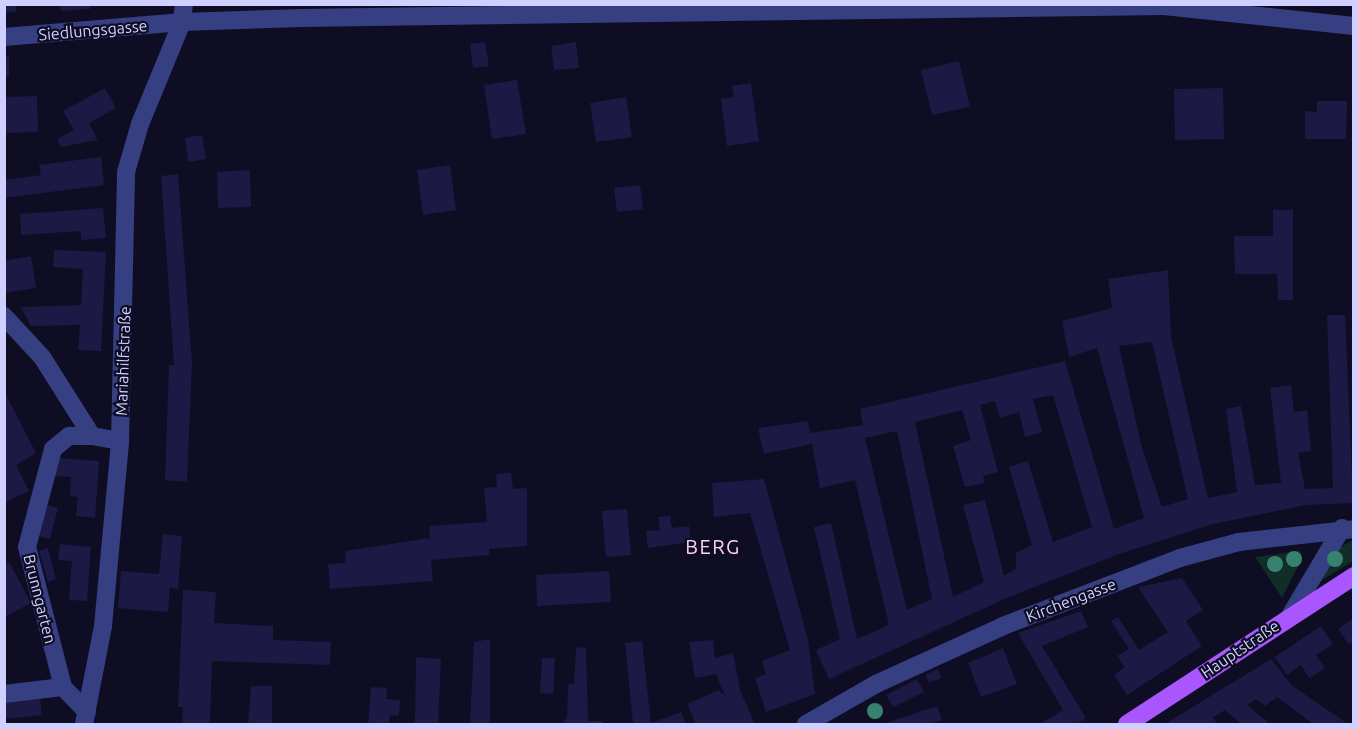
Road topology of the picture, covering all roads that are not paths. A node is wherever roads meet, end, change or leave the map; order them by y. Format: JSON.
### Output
{"nodes":[{"id":1,"x":301,"y":11,"type":"edge"},
{"id":2,"x":183,"y":13,"type":"edge"},
{"id":3,"x":1353,"y":26,"type":"edge"},
{"id":4,"x":4,"y":37,"type":"edge"},
{"id":5,"x":4,"y":316,"type":"edge"},
{"id":6,"x":92,"y":436,"type":"junction"},
{"id":7,"x":120,"y":441,"type":"junction"},
{"id":8,"x":1348,"y":528,"type":"edge"},
{"id":9,"x":1353,"y":576,"type":"edge"},
{"id":10,"x":1291,"y":614,"type":"junction"},
{"id":11,"x":63,"y":687,"type":"junction"},
{"id":12,"x":4,"y":694,"type":"edge"},
{"id":13,"x":85,"y":718,"type":"edge"},
{"id":14,"x":806,"y":724,"type":"edge"},
{"id":15,"x":1127,"y":724,"type":"edge"}],
"edges":[{"from":1,"to":2,"type":"street","name":"Siedlungsgasse"},
{"from":1,"to":3,"type":"street","name":"Siedlungsgasse"},
{"from":2,"to":4,"type":"street","name":"Siedlungsgasse"},
{"from":2,"to":7,"type":"street","name":"Mariahilfstraße"},
{"from":5,"to":6,"type":"street"},
{"from":6,"to":7,"type":"street","name":"Brunngarten"},
{"from":6,"to":11,"type":"street","name":"Brunngarten"},
{"from":7,"to":13,"type":"street","name":"Mariahilfstraße"},
{"from":8,"to":10,"type":"street"},
{"from":8,"to":14,"type":"street","name":"Kirchengasse"},
{"from":9,"to":10,"type":"main road","name":"Hauptstraße"},
{"from":10,"to":15,"type":"main road","name":"Hauptstraße"},
{"from":11,"to":12,"type":"street"},
{"from":11,"to":13,"type":"street","name":"Brunngarten"}]}
